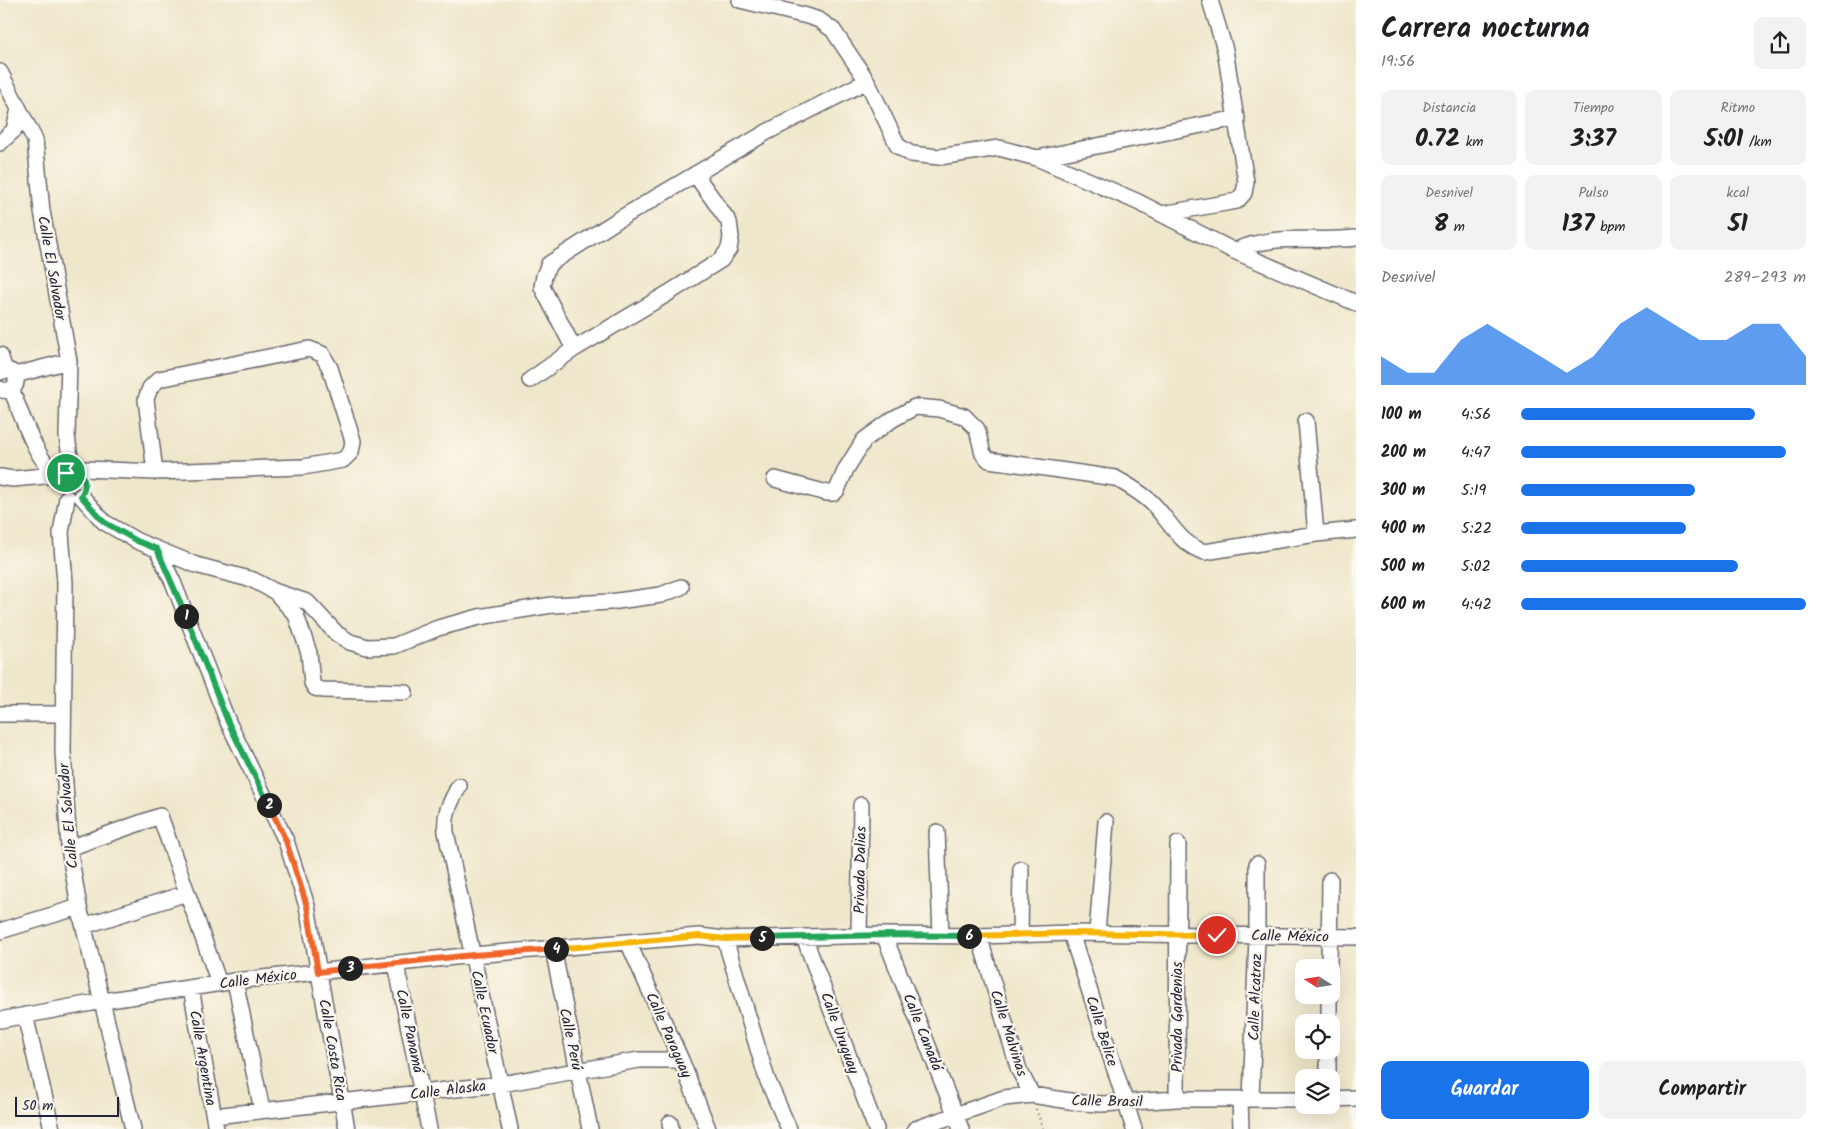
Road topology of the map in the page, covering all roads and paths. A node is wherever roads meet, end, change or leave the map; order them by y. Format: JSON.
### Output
{"nodes":[{"id":1,"x":740,"y":0,"type":"edge"},
{"id":2,"x":1210,"y":0,"type":"edge"},
{"id":3,"x":0,"y":72,"type":"edge"},
{"id":4,"x":867,"y":81,"type":"junction"},
{"id":5,"x":19,"y":109,"type":"junction"},
{"id":6,"x":1237,"y":118,"type":"junction"},
{"id":7,"x":0,"y":143,"type":"edge"},
{"id":8,"x":1037,"y":158,"type":"junction"},
{"id":9,"x":695,"y":174,"type":"junction"},
{"id":10,"x":1162,"y":214,"type":"junction"},
{"id":11,"x":1356,"y":238,"type":"edge"},
{"id":12,"x":1234,"y":251,"type":"junction"},
{"id":13,"x":1356,"y":304,"type":"edge"},
{"id":14,"x":574,"y":349,"type":"junction"},
{"id":15,"x":0,"y":355,"type":"edge"},
{"id":16,"x":69,"y":361,"type":"junction"},
{"id":17,"x":6,"y":379,"type":"edge"},
{"id":18,"x":530,"y":380,"type":"dead end"},
{"id":19,"x":1306,"y":421,"type":"dead end"},
{"id":20,"x":155,"y":472,"type":"junction"},
{"id":21,"x":66,"y":474,"type":"junction"},
{"id":22,"x":0,"y":477,"type":"edge"},
{"id":23,"x":776,"y":479,"type":"dead end"},
{"id":24,"x":74,"y":497,"type":"junction"},
{"id":25,"x":1356,"y":530,"type":"edge"},
{"id":26,"x":1316,"y":534,"type":"junction"},
{"id":27,"x":157,"y":549,"type":"junction"},
{"id":28,"x":681,"y":587,"type":"dead end"},
{"id":29,"x":274,"y":591,"type":"junction"},
{"id":30,"x":405,"y":692,"type":"dead end"},
{"id":31,"x":0,"y":714,"type":"edge"},
{"id":32,"x":63,"y":714,"type":"junction"},
{"id":33,"x":459,"y":786,"type":"dead end"},
{"id":34,"x":861,"y":805,"type":"dead end"},
{"id":35,"x":1106,"y":822,"type":"dead end"},
{"id":36,"x":938,"y":832,"type":"dead end"},
{"id":37,"x":1178,"y":844,"type":"dead end"},
{"id":38,"x":69,"y":848,"type":"junction"},
{"id":39,"x":1257,"y":864,"type":"dead end"},
{"id":40,"x":1021,"y":869,"type":"dead end"},
{"id":41,"x":1330,"y":880,"type":"dead end"},
{"id":42,"x":187,"y":893,"type":"junction"},
{"id":43,"x":79,"y":907,"type":"junction"},
{"id":44,"x":84,"y":926,"type":"junction"},
{"id":45,"x":0,"y":931,"type":"edge"},
{"id":46,"x":1071,"y":933,"type":"junction"},
{"id":47,"x":1097,"y":933,"type":"junction"},
{"id":48,"x":1177,"y":934,"type":"junction"},
{"id":49,"x":884,"y":935,"type":"junction"},
{"id":50,"x":1020,"y":935,"type":"junction"},
{"id":51,"x":859,"y":936,"type":"junction"},
{"id":52,"x":941,"y":936,"type":"junction"},
{"id":53,"x":979,"y":936,"type":"junction"},
{"id":54,"x":1258,"y":936,"type":"junction"},
{"id":55,"x":804,"y":937,"type":"junction"},
{"id":56,"x":1330,"y":937,"type":"junction"},
{"id":57,"x":1356,"y":937,"type":"edge"},
{"id":58,"x":725,"y":939,"type":"junction"},
{"id":59,"x":628,"y":942,"type":"junction"},
{"id":60,"x":553,"y":949,"type":"junction"},
{"id":61,"x":473,"y":955,"type":"junction"},
{"id":62,"x":1329,"y":959,"type":"edge"},
{"id":63,"x":396,"y":964,"type":"junction"},
{"id":64,"x":318,"y":972,"type":"junction"},
{"id":65,"x":236,"y":981,"type":"junction"},
{"id":66,"x":218,"y":983,"type":"junction"},
{"id":67,"x":191,"y":988,"type":"junction"},
{"id":68,"x":103,"y":1001,"type":"junction"},
{"id":69,"x":25,"y":1015,"type":"junction"},
{"id":70,"x":0,"y":1020,"type":"edge"},
{"id":71,"x":681,"y":1060,"type":"junction"},
{"id":72,"x":577,"y":1070,"type":"junction"},
{"id":73,"x":501,"y":1084,"type":"junction"},
{"id":74,"x":423,"y":1093,"type":"junction"},
{"id":75,"x":1032,"y":1096,"type":"junction"},
{"id":76,"x":1356,"y":1098,"type":"edge"},
{"id":77,"x":1177,"y":1099,"type":"junction"},
{"id":78,"x":1245,"y":1099,"type":"junction"},
{"id":79,"x":1295,"y":1099,"type":"edge"},
{"id":80,"x":1340,"y":1099,"type":"edge"},
{"id":81,"x":1126,"y":1102,"type":"junction"},
{"id":82,"x":343,"y":1103,"type":"junction"},
{"id":83,"x":262,"y":1110,"type":"junction"},
{"id":84,"x":959,"y":1122,"type":"edge"},
{"id":85,"x":215,"y":1123,"type":"edge"},
{"id":86,"x":52,"y":1129,"type":"edge"},
{"id":87,"x":133,"y":1129,"type":"edge"},
{"id":88,"x":347,"y":1129,"type":"edge"},
{"id":89,"x":429,"y":1129,"type":"edge"},
{"id":90,"x":510,"y":1129,"type":"edge"},
{"id":91,"x":590,"y":1129,"type":"edge"},
{"id":92,"x":708,"y":1129,"type":"edge"},
{"id":93,"x":789,"y":1129,"type":"edge"},
{"id":94,"x":876,"y":1129,"type":"edge"},
{"id":95,"x":915,"y":1129,"type":"edge"},
{"id":96,"x":1043,"y":1129,"type":"edge"},
{"id":97,"x":1134,"y":1129,"type":"edge"},
{"id":98,"x":1241,"y":1129,"type":"edge"}],
"edges":[{"from":1,"to":4,"type":"street"},
{"from":2,"to":6,"type":"street"},
{"from":3,"to":5,"type":"street","name":"Calle El Salvador"},
{"from":4,"to":8,"type":"street"},
{"from":4,"to":9,"type":"street"},
{"from":5,"to":7,"type":"street"},
{"from":5,"to":16,"type":"street","name":"Calle El Salvador"},
{"from":6,"to":8,"type":"street"},
{"from":6,"to":10,"type":"street"},
{"from":8,"to":10,"type":"street"},
{"from":9,"to":14,"type":"street"},
{"from":9,"to":14,"type":"street"},
{"from":10,"to":12,"type":"street"},
{"from":11,"to":12,"type":"street"},
{"from":12,"to":13,"type":"street"},
{"from":14,"to":18,"type":"street"},
{"from":15,"to":17,"type":"street"},
{"from":16,"to":17,"type":"street"},
{"from":16,"to":21,"type":"street","name":"Calle El Salvador"},
{"from":17,"to":21,"type":"street"},
{"from":19,"to":26,"type":"street"},
{"from":20,"to":20,"type":"street"},
{"from":20,"to":21,"type":"street"},
{"from":21,"to":22,"type":"street"},
{"from":21,"to":24,"type":"street"},
{"from":21,"to":24,"type":"street"},
{"from":23,"to":26,"type":"street"},
{"from":24,"to":27,"type":"street"},
{"from":24,"to":32,"type":"street","name":"Calle El Salvador"},
{"from":25,"to":26,"type":"street"},
{"from":27,"to":29,"type":"street"},
{"from":27,"to":64,"type":"street","name":"Calle Costa Rica"},
{"from":28,"to":29,"type":"street"},
{"from":29,"to":30,"type":"street"},
{"from":31,"to":32,"type":"street"},
{"from":32,"to":38,"type":"street","name":"Calle El Salvador"},
{"from":33,"to":61,"type":"street","name":"Calle Ecuador"},
{"from":34,"to":51,"type":"street","name":"Privada Dalias"},
{"from":35,"to":47,"type":"street"},
{"from":36,"to":52,"type":"street"},
{"from":37,"to":48,"type":"street","name":"Privada Gardenias"},
{"from":38,"to":42,"type":"street"},
{"from":38,"to":43,"type":"street","name":"Calle El Salvador"},
{"from":39,"to":54,"type":"street","name":"Calle Alcatraz"},
{"from":40,"to":50,"type":"street"},
{"from":41,"to":56,"type":"street"},
{"from":42,"to":44,"type":"street"},
{"from":42,"to":66,"type":"street"},
{"from":43,"to":44,"type":"street","name":"Calle El Salvador"},
{"from":43,"to":45,"type":"street"},
{"from":44,"to":68,"type":"street","name":"Calle El Salvador"},
{"from":46,"to":47,"type":"street","name":"Calle México"},
{"from":46,"to":50,"type":"street","name":"Calle México"},
{"from":46,"to":81,"type":"street","name":"Calle Belice"},
{"from":47,"to":48,"type":"street","name":"Calle México"},
{"from":48,"to":54,"type":"street","name":"Calle México"},
{"from":48,"to":77,"type":"street","name":"Privada Gardenias"},
{"from":49,"to":51,"type":"street","name":"Calle México"},
{"from":49,"to":52,"type":"street","name":"Calle México"},
{"from":49,"to":84,"type":"street","name":"Calle Canadá"},
{"from":50,"to":53,"type":"street","name":"Calle México"},
{"from":51,"to":55,"type":"street","name":"Calle México"},
{"from":52,"to":53,"type":"street","name":"Calle México"},
{"from":53,"to":75,"type":"street","name":"Calle Malvinas"},
{"from":54,"to":56,"type":"street","name":"Calle México"},
{"from":54,"to":78,"type":"street","name":"Calle Alcatraz"},
{"from":55,"to":58,"type":"street","name":"Calle México"},
{"from":55,"to":94,"type":"street","name":"Calle Uruguay"},
{"from":56,"to":57,"type":"street","name":"Calle México"},
{"from":56,"to":62,"type":"street"},
{"from":58,"to":59,"type":"street","name":"Calle México"},
{"from":58,"to":93,"type":"street"},
{"from":59,"to":60,"type":"street","name":"Calle México"},
{"from":59,"to":71,"type":"street","name":"Calle Paraguay"},
{"from":60,"to":61,"type":"street","name":"Calle México"},
{"from":60,"to":72,"type":"street","name":"Calle Perú"},
{"from":61,"to":63,"type":"street","name":"Calle México"},
{"from":61,"to":73,"type":"street","name":"Calle Ecuador"},
{"from":63,"to":64,"type":"street","name":"Calle México"},
{"from":63,"to":74,"type":"street","name":"Calle Panamá"},
{"from":64,"to":65,"type":"street","name":"Calle México"},
{"from":64,"to":82,"type":"street","name":"Calle Costa Rica"},
{"from":65,"to":66,"type":"street","name":"Calle México"},
{"from":65,"to":83,"type":"street"},
{"from":66,"to":67,"type":"street","name":"Calle México"},
{"from":67,"to":68,"type":"street","name":"Calle México"},
{"from":67,"to":85,"type":"street","name":"Calle Argentina"},
{"from":68,"to":69,"type":"street","name":"Calle México"},
{"from":68,"to":87,"type":"street","name":"Calle El Salvador"},
{"from":69,"to":70,"type":"street","name":"Calle México"},
{"from":69,"to":86,"type":"street"},
{"from":71,"to":72,"type":"street","name":"Calle Alaska"},
{"from":71,"to":92,"type":"street","name":"Calle Paraguay"},
{"from":72,"to":73,"type":"street","name":"Calle Alaska"},
{"from":72,"to":91,"type":"street","name":"Calle Perú"},
{"from":73,"to":74,"type":"street","name":"Calle Alaska"},
{"from":73,"to":90,"type":"street","name":"Calle Ecuador"},
{"from":74,"to":82,"type":"street","name":"Calle Alaska"},
{"from":74,"to":89,"type":"street","name":"Calle Panamá"},
{"from":75,"to":81,"type":"street","name":"Calle Brasil"},
{"from":75,"to":84,"type":"street","name":"Calle Brasil"},
{"from":75,"to":96,"type":"path","name":"Calle Malvinas"},
{"from":76,"to":80,"type":"street"},
{"from":77,"to":78,"type":"street","name":"Calle Brasil"},
{"from":77,"to":81,"type":"street","name":"Calle Brasil"},
{"from":78,"to":79,"type":"street","name":"Calle Brasil"},
{"from":78,"to":98,"type":"street","name":"Calle Alcatraz"},
{"from":81,"to":97,"type":"street","name":"Calle Belice"},
{"from":82,"to":83,"type":"street","name":"Calle Alaska"},
{"from":82,"to":88,"type":"street","name":"Calle Costa Rica"},
{"from":83,"to":85,"type":"street","name":"Calle Alaska"},
{"from":84,"to":95,"type":"street","name":"Calle Brasil"}]}
